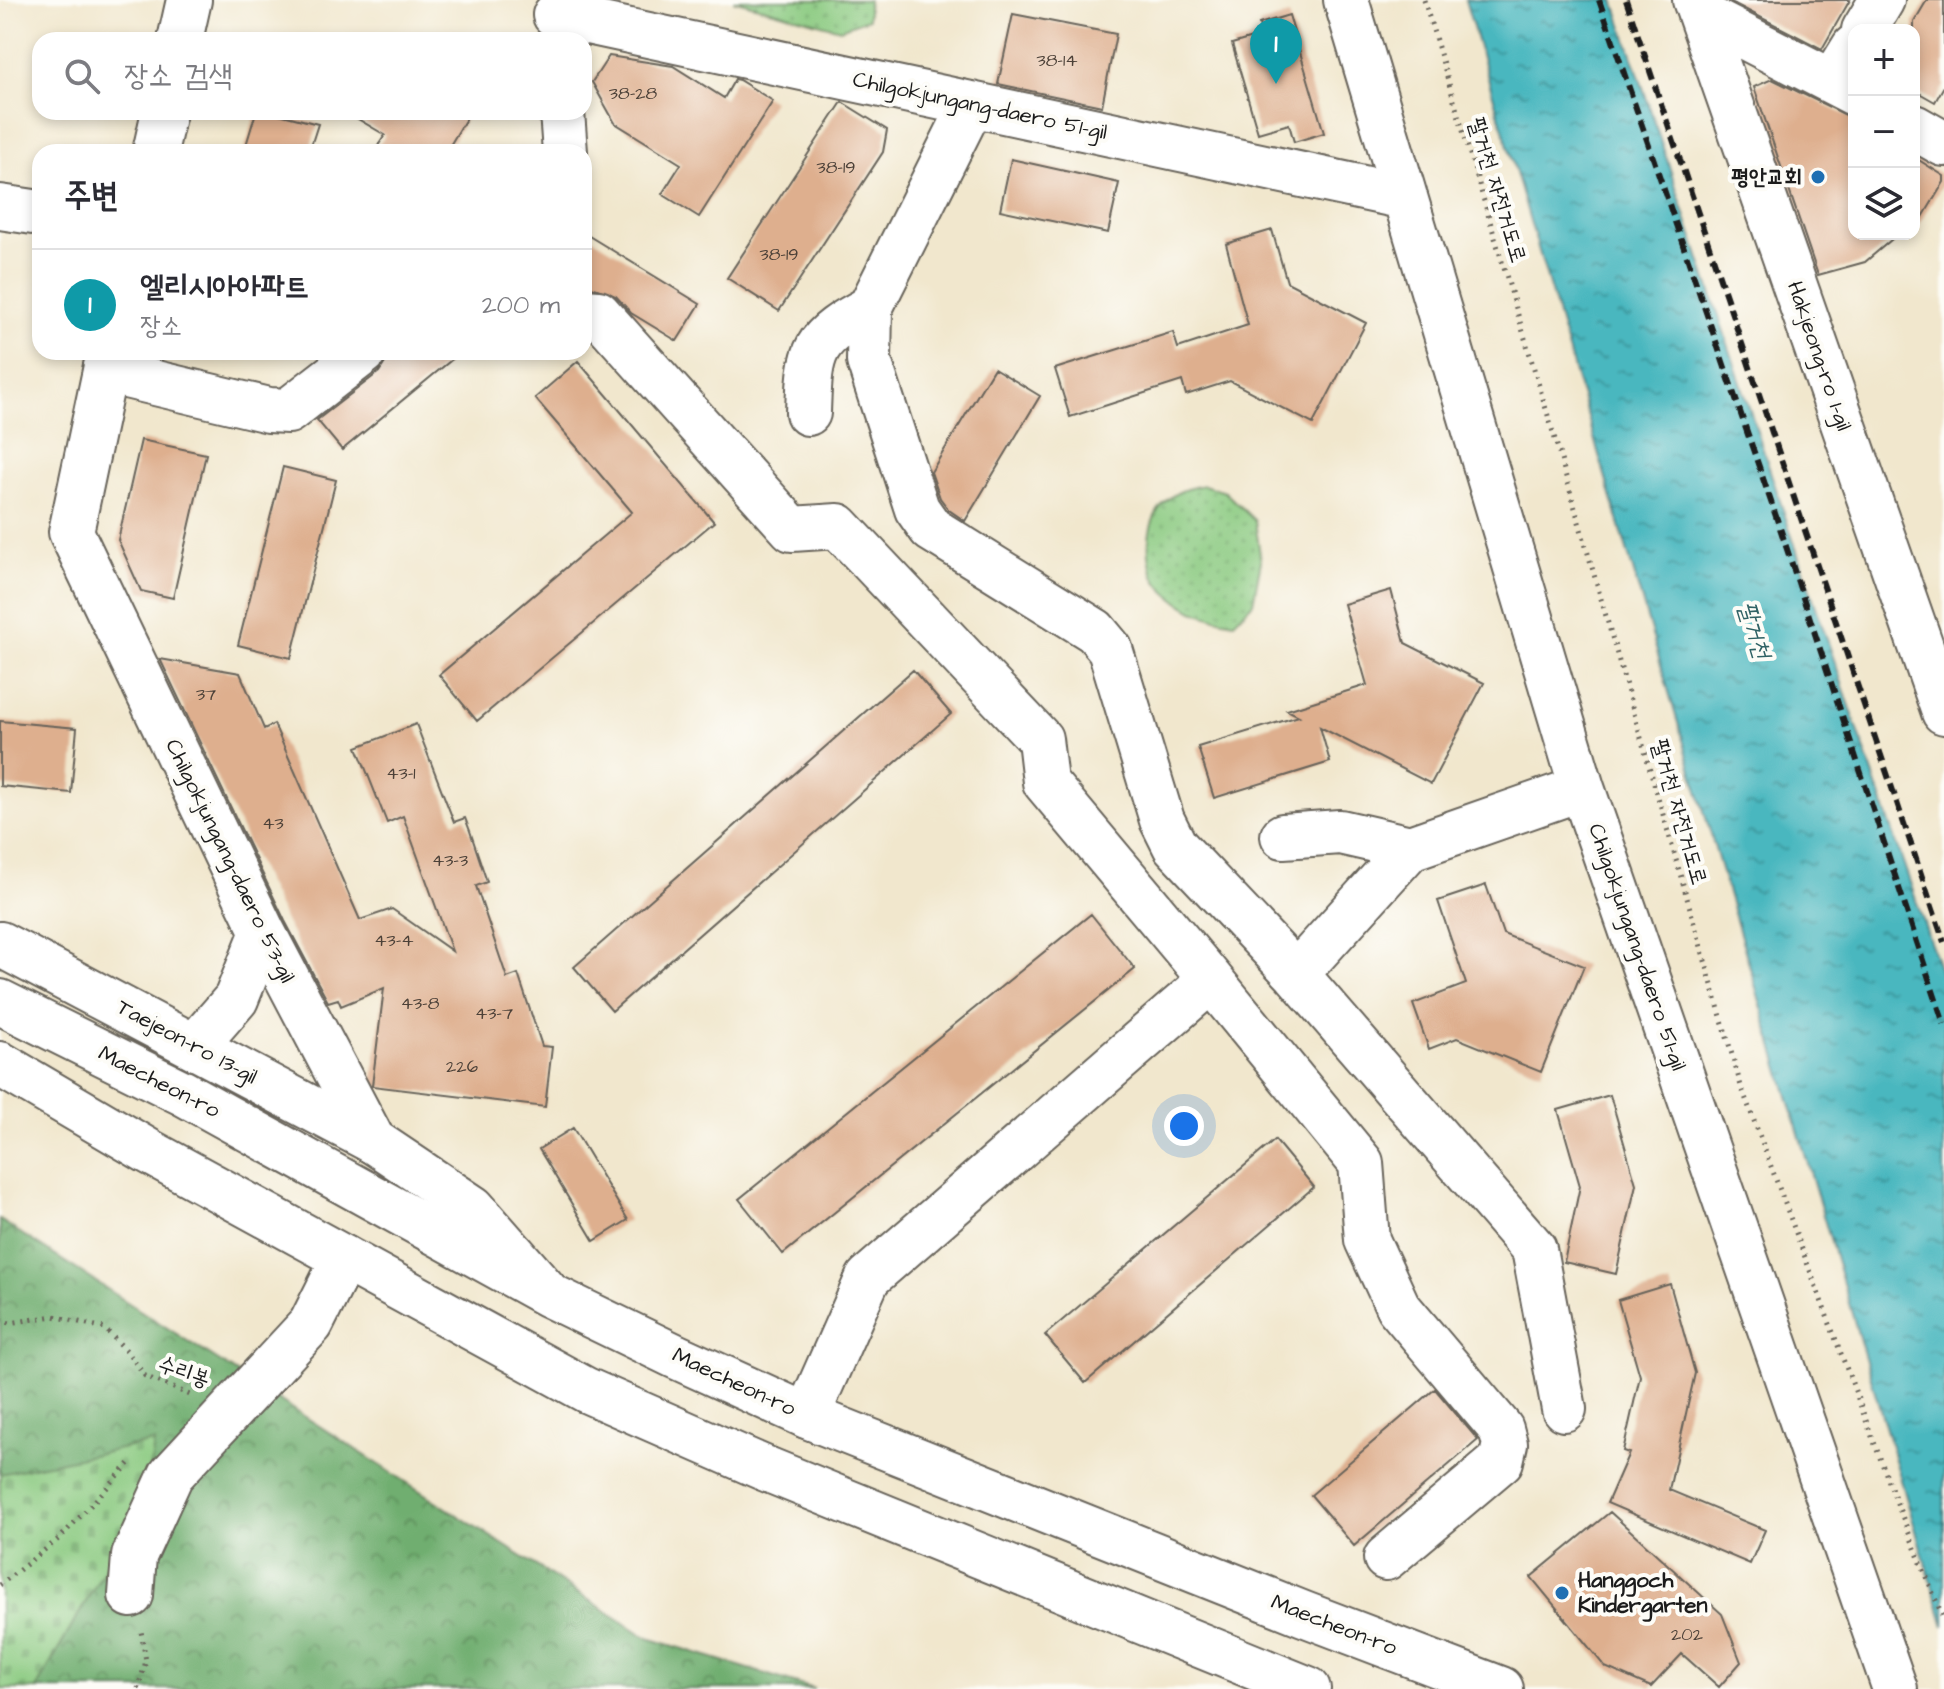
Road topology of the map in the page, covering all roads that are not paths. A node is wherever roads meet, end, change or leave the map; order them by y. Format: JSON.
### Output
{"nodes":[{"id":1,"x":189,"y":0,"type":"edge"},
{"id":2,"x":1346,"y":0,"type":"edge"},
{"id":3,"x":1882,"y":0,"type":"edge"},
{"id":4,"x":1697,"y":7,"type":"edge"},
{"id":5,"x":552,"y":18,"type":"edge"},
{"id":6,"x":1868,"y":24,"type":"edge"},
{"id":7,"x":182,"y":32,"type":"edge"},
{"id":8,"x":1847,"y":74,"type":"edge"},
{"id":9,"x":972,"y":104,"type":"junction"},
{"id":10,"x":162,"y":120,"type":"edge"},
{"id":11,"x":563,"y":120,"type":"edge"},
{"id":12,"x":1920,"y":130,"type":"edge"},
{"id":13,"x":157,"y":144,"type":"edge"},
{"id":14,"x":564,"y":144,"type":"edge"},
{"id":15,"x":1944,"y":144,"type":"edge"},
{"id":16,"x":1405,"y":197,"type":"junction"},
{"id":17,"x":0,"y":207,"type":"edge"},
{"id":18,"x":32,"y":212,"type":"edge"},
{"id":19,"x":870,"y":308,"type":"junction"},
{"id":20,"x":592,"y":313,"type":"edge"},
{"id":21,"x":354,"y":360,"type":"edge"},
{"id":22,"x":107,"y":361,"type":"edge"},
{"id":23,"x":808,"y":413,"type":"dead end"},
{"id":24,"x":1944,"y":712,"type":"edge"},
{"id":25,"x":1582,"y":788,"type":"junction"},
{"id":26,"x":1283,"y":836,"type":"dead end"},
{"id":27,"x":1410,"y":848,"type":"junction"},
{"id":28,"x":263,"y":932,"type":"junction"},
{"id":29,"x":0,"y":944,"type":"edge"},
{"id":30,"x":1296,"y":974,"type":"junction"},
{"id":31,"x":1211,"y":980,"type":"junction"},
{"id":32,"x":0,"y":1002,"type":"edge"},
{"id":33,"x":195,"y":1046,"type":"junction"},
{"id":34,"x":0,"y":1064,"type":"edge"},
{"id":35,"x":0,"y":1087,"type":"edge"},
{"id":36,"x":373,"y":1141,"type":"junction"},
{"id":37,"x":148,"y":1151,"type":"junction"},
{"id":38,"x":344,"y":1258,"type":"junction"},
{"id":39,"x":549,"y":1295,"type":"junction"},
{"id":40,"x":1564,"y":1409,"type":"dead end"},
{"id":41,"x":807,"y":1416,"type":"junction"},
{"id":42,"x":1386,"y":1558,"type":"dead end"},
{"id":43,"x":131,"y":1595,"type":"road end"},
{"id":44,"x":1308,"y":1689,"type":"edge"},
{"id":45,"x":1501,"y":1689,"type":"edge"},
{"id":46,"x":1895,"y":1689,"type":"edge"}],
"edges":[{"from":1,"to":7,"type":"street"},
{"from":2,"to":16,"type":"street","name":"Chilgokjungang-daero 51-gil"},
{"from":3,"to":6,"type":"street"},
{"from":4,"to":8,"type":"street"},
{"from":4,"to":24,"type":"street","name":"Hakjeong-ro 1-gil"},
{"from":5,"to":9,"type":"street","name":"Chilgokjungang-daero 51-gil"},
{"from":9,"to":16,"type":"street","name":"Chilgokjungang-daero 51-gil"},
{"from":9,"to":19,"type":"street"},
{"from":10,"to":13,"type":"street"},
{"from":11,"to":14,"type":"street"},
{"from":12,"to":15,"type":"street"},
{"from":16,"to":25,"type":"street","name":"Chilgokjungang-daero 51-gil"},
{"from":17,"to":18,"type":"street"},
{"from":19,"to":23,"type":"street"},
{"from":19,"to":30,"type":"street"},
{"from":20,"to":31,"type":"street"},
{"from":21,"to":22,"type":"street"},
{"from":22,"to":28,"type":"street","name":"Chilgokjungang-daero 53-gil"},
{"from":25,"to":27,"type":"street"},
{"from":25,"to":46,"type":"street","name":"Chilgokjungang-daero 51-gil"},
{"from":26,"to":27,"type":"street"},
{"from":27,"to":30,"type":"street"},
{"from":28,"to":33,"type":"street"},
{"from":28,"to":36,"type":"street","name":"Chilgokjungang-daero 53-gil"},
{"from":29,"to":33,"type":"street","name":"Taejeon-ro 13-gil"},
{"from":30,"to":40,"type":"street"},
{"from":31,"to":41,"type":"street"},
{"from":31,"to":42,"type":"street"},
{"from":32,"to":39,"type":"street","name":"Maecheon-ro"},
{"from":33,"to":36,"type":"street","name":"Taejeon-ro 13-gil"},
{"from":34,"to":37,"type":"street"},
{"from":35,"to":37,"type":"street"},
{"from":36,"to":39,"type":"street","name":"Chilgokjungang-daero 53-gil"},
{"from":37,"to":38,"type":"street"},
{"from":38,"to":43,"type":"street"},
{"from":38,"to":44,"type":"street"},
{"from":39,"to":41,"type":"street","name":"Maecheon-ro"},
{"from":41,"to":45,"type":"street","name":"Maecheon-ro"}]}
